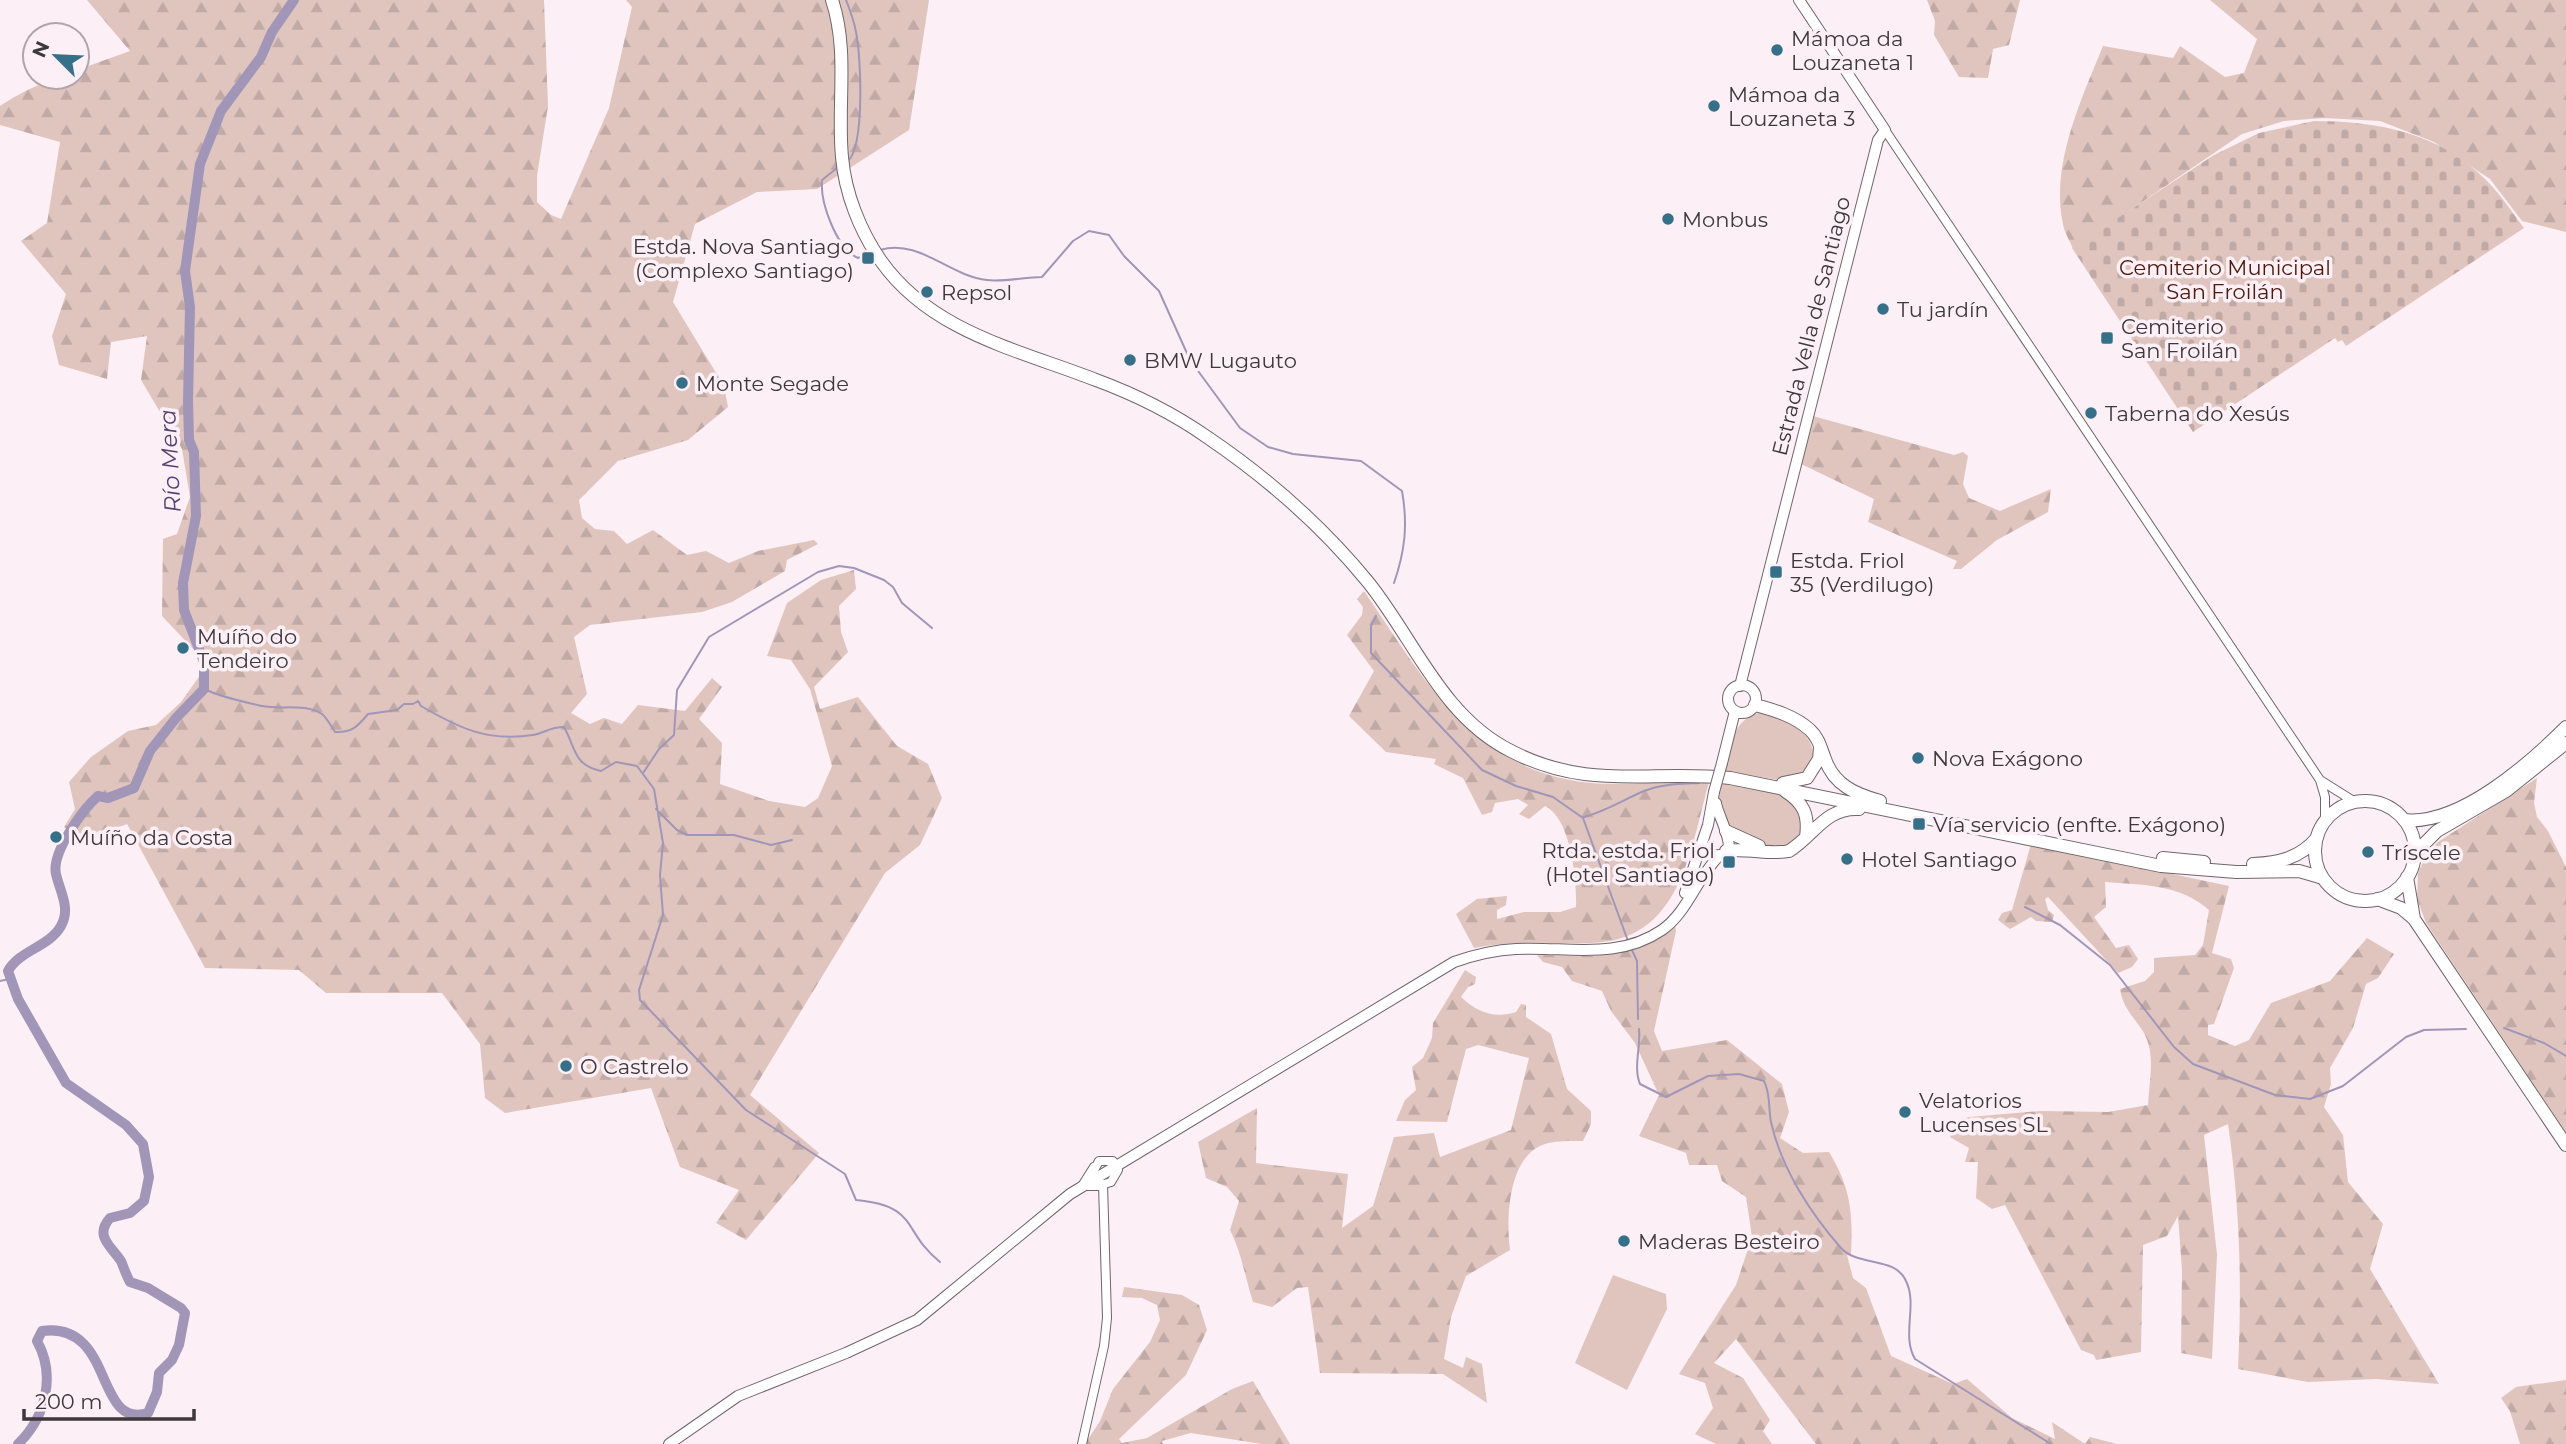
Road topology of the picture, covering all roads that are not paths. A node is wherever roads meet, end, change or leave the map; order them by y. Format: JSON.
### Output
{"nodes":[{"id":1,"x":832,"y":0,"type":"edge"},
{"id":2,"x":1799,"y":0,"type":"edge"},
{"id":3,"x":1885,"y":130,"type":"junction"},
{"id":4,"x":1741,"y":686,"type":"junction"},
{"id":5,"x":1755,"y":705,"type":"junction"},
{"id":6,"x":1735,"y":711,"type":"junction"},
{"id":7,"x":2566,"y":727,"type":"edge"},
{"id":8,"x":2566,"y":743,"type":"edge"},
{"id":9,"x":1820,"y":744,"type":"junction"},
{"id":10,"x":2320,"y":780,"type":"junction"},
{"id":11,"x":1773,"y":785,"type":"junction"},
{"id":12,"x":1714,"y":792,"type":"junction"},
{"id":13,"x":2355,"y":802,"type":"junction"},
{"id":14,"x":1905,"y":812,"type":"junction"},
{"id":15,"x":2404,"y":820,"type":"junction"},
{"id":16,"x":2325,"y":821,"type":"junction"},
{"id":17,"x":1725,"y":830,"type":"junction"},
{"id":18,"x":1806,"y":837,"type":"junction"},
{"id":19,"x":1704,"y":838,"type":"junction"},
{"id":20,"x":2317,"y":838,"type":"junction"},
{"id":21,"x":1769,"y":850,"type":"junction"},
{"id":22,"x":1723,"y":853,"type":"junction"},
{"id":23,"x":2415,"y":853,"type":"junction"},
{"id":24,"x":2407,"y":877,"type":"junction"},
{"id":25,"x":2323,"y":878,"type":"junction"},
{"id":26,"x":2378,"y":899,"type":"junction"},
{"id":27,"x":2414,"y":919,"type":"junction"},
{"id":28,"x":1624,"y":947,"type":"junction"},
{"id":29,"x":2566,"y":1145,"type":"edge"},
{"id":30,"x":1097,"y":1176,"type":"junction"},
{"id":31,"x":669,"y":1444,"type":"edge"},
{"id":32,"x":1082,"y":1444,"type":"edge"}],
"edges":[{"from":1,"to":11,"type":"highway"},
{"from":2,"to":3,"type":"main road"},
{"from":3,"to":4,"type":"main road","name":"Estrada Vella de Santiago"},
{"from":3,"to":10,"type":"street"},
{"from":4,"to":5,"type":"main road"},
{"from":4,"to":6,"type":"main road","name":"Estrada Vella de Santiago"},
{"from":5,"to":6,"type":"main road"},
{"from":5,"to":9,"type":"highway"},
{"from":6,"to":12,"type":"main road","name":"Estrada Vella de Santiago","bridge":true},
{"from":7,"to":15,"type":"highway"},
{"from":8,"to":23,"type":"highway"},
{"from":9,"to":11,"type":"highway"},
{"from":9,"to":14,"type":"highway"},
{"from":10,"to":13,"type":"street"},
{"from":10,"to":16,"type":"street"},
{"from":11,"to":14,"type":"highway"},
{"from":11,"to":18,"type":"highway"},
{"from":12,"to":17,"type":"main road"},
{"from":12,"to":19,"type":"main road","name":"Estrada Vella de Santiago"},
{"from":13,"to":15,"type":"highway"},
{"from":13,"to":16,"type":"highway"},
{"from":14,"to":18,"type":"highway"},
{"from":14,"to":20,"type":"highway"},
{"from":14,"to":25,"type":"highway"},
{"from":15,"to":23,"type":"highway"},
{"from":16,"to":20,"type":"highway"},
{"from":17,"to":19,"type":"main road"},
{"from":17,"to":21,"type":"highway"},
{"from":17,"to":22,"type":"main road"},
{"from":18,"to":21,"type":"highway"},
{"from":19,"to":22,"type":"main road"},
{"from":19,"to":28,"type":"main road","name":"Estrada Vella de Santiago"},
{"from":20,"to":25,"type":"highway"},
{"from":21,"to":22,"type":"highway"},
{"from":22,"to":28,"type":"main road"},
{"from":23,"to":24,"type":"highway"},
{"from":24,"to":26,"type":"highway"},
{"from":24,"to":27,"type":"highway"},
{"from":25,"to":26,"type":"highway"},
{"from":26,"to":27,"type":"highway"},
{"from":27,"to":29,"type":"highway"},
{"from":28,"to":30,"type":"main road"},
{"from":30,"to":31,"type":"main road"},
{"from":30,"to":32,"type":"street"}]}
